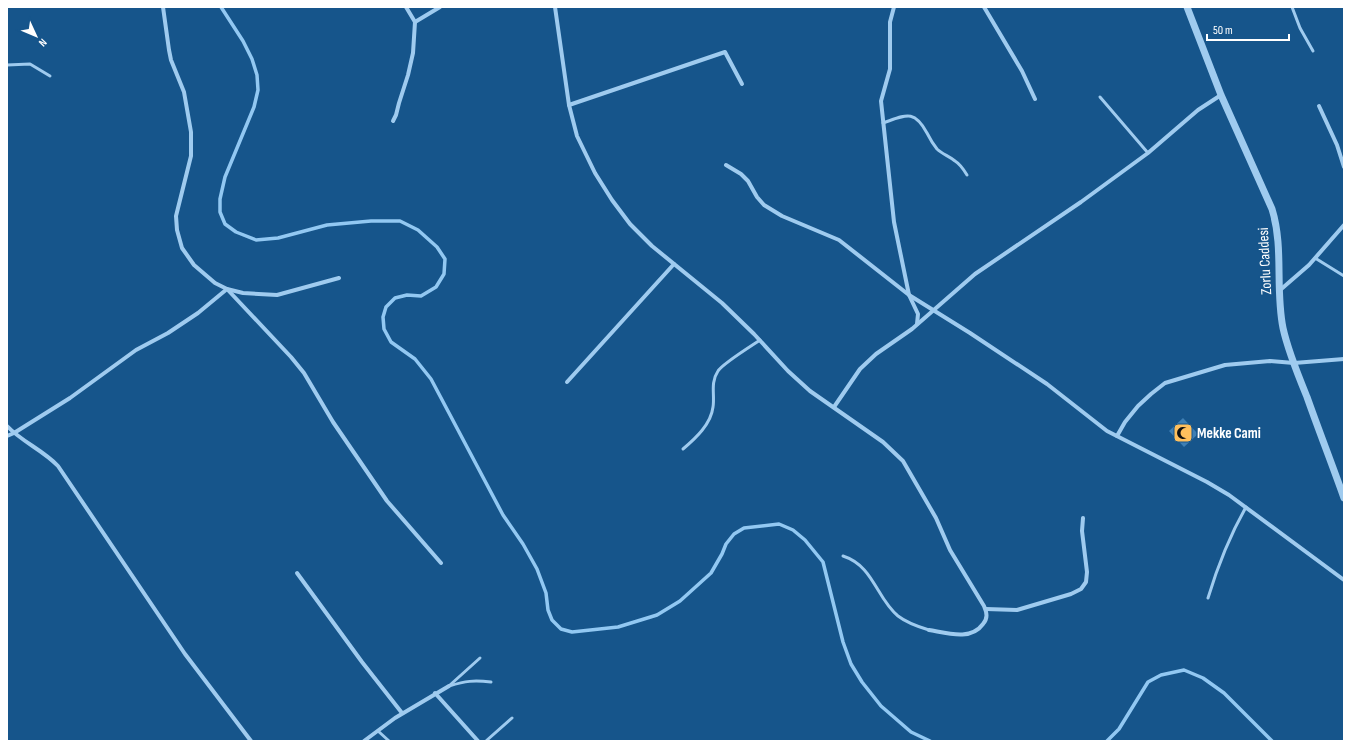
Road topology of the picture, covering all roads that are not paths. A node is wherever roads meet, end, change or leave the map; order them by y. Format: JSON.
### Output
{"nodes":[{"id":1,"x":163,"y":7,"type":"edge"},
{"id":2,"x":406,"y":7,"type":"edge"},
{"id":3,"x":440,"y":7,"type":"edge"},
{"id":4,"x":555,"y":7,"type":"edge"},
{"id":5,"x":894,"y":7,"type":"edge"},
{"id":6,"x":984,"y":7,"type":"edge"},
{"id":7,"x":1187,"y":7,"type":"edge"},
{"id":8,"x":1292,"y":7,"type":"edge"},
{"id":9,"x":415,"y":22,"type":"junction"},
{"id":10,"x":1313,"y":51,"type":"dead end"},
{"id":11,"x":7,"y":65,"type":"edge"},
{"id":12,"x":50,"y":76,"type":"dead end"},
{"id":13,"x":742,"y":84,"type":"dead end"},
{"id":14,"x":1221,"y":95,"type":"junction"},
{"id":15,"x":1100,"y":98,"type":"dead end"},
{"id":16,"x":1035,"y":100,"type":"dead end"},
{"id":17,"x":569,"y":105,"type":"junction"},
{"id":18,"x":1319,"y":106,"type":"dead end"},
{"id":19,"x":393,"y":121,"type":"dead end"},
{"id":20,"x":884,"y":123,"type":"junction"},
{"id":21,"x":1148,"y":153,"type":"junction"},
{"id":22,"x":726,"y":165,"type":"dead end"},
{"id":23,"x":1344,"y":167,"type":"edge"},
{"id":24,"x":967,"y":175,"type":"dead end"},
{"id":25,"x":1344,"y":225,"type":"edge"},
{"id":26,"x":1315,"y":258,"type":"junction"},
{"id":27,"x":674,"y":264,"type":"junction"},
{"id":28,"x":1344,"y":276,"type":"edge"},
{"id":29,"x":339,"y":278,"type":"dead end"},
{"id":30,"x":227,"y":289,"type":"junction"},
{"id":31,"x":1279,"y":291,"type":"junction"},
{"id":32,"x":908,"y":295,"type":"junction"},
{"id":33,"x":933,"y":310,"type":"junction"},
{"id":34,"x":917,"y":325,"type":"junction"},
{"id":35,"x":760,"y":340,"type":"junction"},
{"id":36,"x":1344,"y":359,"type":"edge"},
{"id":37,"x":1294,"y":363,"type":"junction"},
{"id":38,"x":567,"y":382,"type":"dead end"},
{"id":39,"x":834,"y":407,"type":"junction"},
{"id":40,"x":7,"y":426,"type":"edge"},
{"id":41,"x":14,"y":434,"type":"junction"},
{"id":42,"x":7,"y":436,"type":"edge"},
{"id":43,"x":1117,"y":436,"type":"junction"},
{"id":44,"x":683,"y":449,"type":"dead end"},
{"id":45,"x":1344,"y":498,"type":"edge"},
{"id":46,"x":1246,"y":507,"type":"junction"},
{"id":47,"x":1082,"y":518,"type":"dead end"},
{"id":48,"x":843,"y":556,"type":"dead end"},
{"id":49,"x":441,"y":563,"type":"dead end"},
{"id":50,"x":296,"y":573,"type":"dead end"},
{"id":51,"x":1344,"y":580,"type":"edge"},
{"id":52,"x":1208,"y":598,"type":"dead end"},
{"id":53,"x":986,"y":610,"type":"junction"},
{"id":54,"x":929,"y":630,"type":"joint"},
{"id":55,"x":480,"y":658,"type":"dead end"},
{"id":56,"x":491,"y":682,"type":"dead end"},
{"id":57,"x":449,"y":686,"type":"junction"},
{"id":58,"x":435,"y":693,"type":"junction"},
{"id":59,"x":402,"y":714,"type":"junction"},
{"id":60,"x":512,"y":718,"type":"dead end"},
{"id":61,"x":378,"y":731,"type":"junction"},
{"id":62,"x":251,"y":741,"type":"edge"},
{"id":63,"x":364,"y":741,"type":"edge"},
{"id":64,"x":389,"y":741,"type":"edge"},
{"id":65,"x":478,"y":741,"type":"edge"},
{"id":66,"x":486,"y":741,"type":"edge"}],
"edges":[{"from":1,"to":30,"type":"street"},
{"from":2,"to":9,"type":"street"},
{"from":3,"to":9,"type":"street"},
{"from":4,"to":17,"type":"street"},
{"from":5,"to":20,"type":"street"},
{"from":6,"to":16,"type":"street"},
{"from":7,"to":14,"type":"street","name":"Zorlu Caddesi"},
{"from":8,"to":10,"type":"lane"},
{"from":9,"to":19,"type":"street"},
{"from":11,"to":12,"type":"lane"},
{"from":13,"to":17,"type":"street"},
{"from":14,"to":21,"type":"street"},
{"from":14,"to":31,"type":"street","name":"Zorlu Caddesi"},
{"from":15,"to":21,"type":"lane"},
{"from":17,"to":27,"type":"street"},
{"from":18,"to":23,"type":"street"},
{"from":20,"to":24,"type":"lane"},
{"from":20,"to":32,"type":"street"},
{"from":21,"to":33,"type":"street"},
{"from":22,"to":32,"type":"street"},
{"from":25,"to":26,"type":"street"},
{"from":26,"to":28,"type":"lane"},
{"from":26,"to":31,"type":"street"},
{"from":27,"to":35,"type":"street"},
{"from":27,"to":38,"type":"street"},
{"from":29,"to":30,"type":"street"},
{"from":30,"to":41,"type":"street"},
{"from":30,"to":49,"type":"street"},
{"from":31,"to":37,"type":"street","name":"Zorlu Caddesi"},
{"from":32,"to":33,"type":"street"},
{"from":32,"to":34,"type":"street"},
{"from":33,"to":34,"type":"street"},
{"from":33,"to":43,"type":"street"},
{"from":34,"to":39,"type":"street"},
{"from":35,"to":39,"type":"street"},
{"from":35,"to":44,"type":"lane"},
{"from":36,"to":37,"type":"street"},
{"from":37,"to":43,"type":"street"},
{"from":37,"to":45,"type":"street","name":"Zorlu Caddesi"},
{"from":39,"to":53,"type":"street"},
{"from":40,"to":41,"type":"street"},
{"from":41,"to":42,"type":"street"},
{"from":41,"to":62,"type":"street"},
{"from":43,"to":46,"type":"street"},
{"from":46,"to":51,"type":"street"},
{"from":46,"to":52,"type":"lane"},
{"from":47,"to":53,"type":"street"},
{"from":48,"to":54,"type":"lane"},
{"from":50,"to":59,"type":"street"},
{"from":53,"to":54,"type":"street"},
{"from":55,"to":57,"type":"lane"},
{"from":56,"to":57,"type":"lane"},
{"from":57,"to":58,"type":"street"},
{"from":58,"to":59,"type":"street"},
{"from":58,"to":65,"type":"street"},
{"from":59,"to":61,"type":"street"},
{"from":60,"to":66,"type":"lane"},
{"from":61,"to":63,"type":"street"},
{"from":61,"to":64,"type":"lane"}]}
